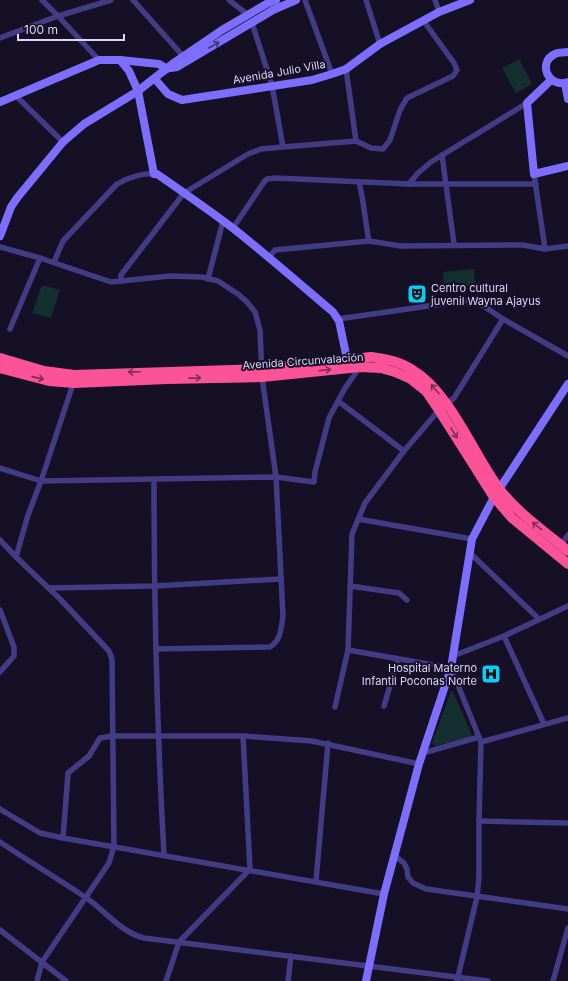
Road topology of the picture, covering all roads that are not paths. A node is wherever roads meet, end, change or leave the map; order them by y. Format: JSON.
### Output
{"nodes":[{"id":1,"x":42,"y":0,"type":"edge"},
{"id":2,"x":111,"y":0,"type":"edge"},
{"id":3,"x":134,"y":0,"type":"edge"},
{"id":4,"x":229,"y":0,"type":"edge"},
{"id":5,"x":276,"y":0,"type":"edge"},
{"id":6,"x":296,"y":0,"type":"edge"},
{"id":7,"x":306,"y":0,"type":"edge"},
{"id":8,"x":366,"y":0,"type":"edge"},
{"id":9,"x":435,"y":0,"type":"edge"},
{"id":10,"x":470,"y":0,"type":"edge"},
{"id":11,"x":236,"y":2,"type":"edge"},
{"id":12,"x":439,"y":12,"type":"junction"},
{"id":13,"x":248,"y":15,"type":"junction"},
{"id":14,"x":58,"y":16,"type":"junction"},
{"id":15,"x":423,"y":20,"type":"junction"},
{"id":16,"x":252,"y":23,"type":"junction"},
{"id":17,"x":0,"y":38,"type":"edge"},
{"id":18,"x":380,"y":44,"type":"junction"},
{"id":19,"x":566,"y":53,"type":"edge"},
{"id":20,"x":183,"y":56,"type":"junction"},
{"id":21,"x":99,"y":60,"type":"junction"},
{"id":22,"x":120,"y":60,"type":"junction"},
{"id":23,"x":167,"y":69,"type":"junction"},
{"id":24,"x":346,"y":69,"type":"junction"},
{"id":25,"x":332,"y":74,"type":"junction"},
{"id":26,"x":155,"y":78,"type":"junction"},
{"id":27,"x":551,"y":80,"type":"junction"},
{"id":28,"x":566,"y":83,"type":"edge"},
{"id":29,"x":272,"y":85,"type":"junction"},
{"id":30,"x":138,"y":91,"type":"junction"},
{"id":31,"x":16,"y":95,"type":"junction"},
{"id":32,"x":568,"y":99,"type":"edge"},
{"id":33,"x":0,"y":102,"type":"edge"},
{"id":34,"x":527,"y":103,"type":"junction"},
{"id":35,"x":356,"y":141,"type":"junction"},
{"id":36,"x":63,"y":142,"type":"junction"},
{"id":37,"x":283,"y":146,"type":"junction"},
{"id":38,"x":442,"y":155,"type":"junction"},
{"id":39,"x":568,"y":166,"type":"edge"},
{"id":40,"x":154,"y":174,"type":"junction"},
{"id":41,"x":534,"y":174,"type":"junction"},
{"id":42,"x":359,"y":182,"type":"junction"},
{"id":43,"x":409,"y":184,"type":"junction"},
{"id":44,"x":446,"y":184,"type":"junction"},
{"id":45,"x":536,"y":184,"type":"junction"},
{"id":46,"x":184,"y":193,"type":"junction"},
{"id":47,"x":223,"y":221,"type":"junction"},
{"id":48,"x":233,"y":228,"type":"junction"},
{"id":49,"x":0,"y":236,"type":"edge"},
{"id":50,"x":369,"y":241,"type":"junction"},
{"id":51,"x":454,"y":244,"type":"junction"},
{"id":52,"x":568,"y":246,"type":"edge"},
{"id":53,"x":0,"y":247,"type":"edge"},
{"id":54,"x":545,"y":250,"type":"junction"},
{"id":55,"x":268,"y":257,"type":"junction"},
{"id":56,"x":40,"y":258,"type":"junction"},
{"id":57,"x":54,"y":262,"type":"junction"},
{"id":58,"x":208,"y":279,"type":"junction"},
{"id":59,"x":121,"y":281,"type":"junction"},
{"id":60,"x":338,"y":319,"type":"junction"},
{"id":61,"x":503,"y":319,"type":"junction"},
{"id":62,"x":10,"y":329,"type":"dead end"},
{"id":63,"x":568,"y":356,"type":"edge"},
{"id":64,"x":0,"y":358,"type":"edge"},
{"id":65,"x":347,"y":363,"type":"junction"},
{"id":66,"x":360,"y":367,"type":"junction"},
{"id":67,"x":0,"y":368,"type":"edge"},
{"id":68,"x":262,"y":373,"type":"junction"},
{"id":69,"x":74,"y":379,"type":"junction"},
{"id":70,"x":568,"y":384,"type":"edge"},
{"id":71,"x":338,"y":402,"type":"junction"},
{"id":72,"x":443,"y":407,"type":"junction"},
{"id":73,"x":404,"y":451,"type":"junction"},
{"id":74,"x":0,"y":468,"type":"edge"},
{"id":75,"x":276,"y":477,"type":"junction"},
{"id":76,"x":154,"y":480,"type":"junction"},
{"id":77,"x":41,"y":482,"type":"junction"},
{"id":78,"x":497,"y":493,"type":"junction"},
{"id":79,"x":358,"y":519,"type":"junction"},
{"id":80,"x":568,"y":535,"type":"edge"},
{"id":81,"x":472,"y":539,"type":"junction"},
{"id":82,"x":0,"y":540,"type":"edge"},
{"id":83,"x":561,"y":549,"type":"edge"},
{"id":84,"x":470,"y":553,"type":"junction"},
{"id":85,"x":16,"y":557,"type":"junction"},
{"id":86,"x":568,"y":564,"type":"edge"},
{"id":87,"x":280,"y":579,"type":"junction"},
{"id":88,"x":154,"y":586,"type":"junction"},
{"id":89,"x":350,"y":586,"type":"junction"},
{"id":90,"x":49,"y":588,"type":"junction"},
{"id":91,"x":407,"y":600,"type":"dead end"},
{"id":92,"x":568,"y":606,"type":"edge"},
{"id":93,"x":0,"y":610,"type":"edge"},
{"id":94,"x":538,"y":619,"type":"junction"},
{"id":95,"x":504,"y":636,"type":"junction"},
{"id":96,"x":156,"y":649,"type":"junction"},
{"id":97,"x":348,"y":650,"type":"junction"},
{"id":98,"x":453,"y":656,"type":"junction"},
{"id":99,"x":398,"y":659,"type":"junction"},
{"id":100,"x":451,"y":668,"type":"junction"},
{"id":101,"x":0,"y":672,"type":"edge"},
{"id":102,"x":335,"y":706,"type":"dead end"},
{"id":103,"x":384,"y":706,"type":"dead end"},
{"id":104,"x":568,"y":718,"type":"edge"},
{"id":105,"x":544,"y":724,"type":"junction"},
{"id":106,"x":112,"y":736,"type":"junction"},
{"id":107,"x":243,"y":736,"type":"junction"},
{"id":108,"x":158,"y":737,"type":"junction"},
{"id":109,"x":480,"y":739,"type":"junction"},
{"id":110,"x":328,"y":743,"type":"junction"},
{"id":111,"x":423,"y":753,"type":"junction"},
{"id":112,"x":419,"y":764,"type":"junction"},
{"id":113,"x":0,"y":809,"type":"edge"},
{"id":114,"x":479,"y":821,"type":"junction"},
{"id":115,"x":568,"y":823,"type":"edge"},
{"id":116,"x":63,"y":838,"type":"junction"},
{"id":117,"x":0,"y":842,"type":"edge"},
{"id":118,"x":114,"y":846,"type":"junction"},
{"id":119,"x":164,"y":854,"type":"junction"},
{"id":120,"x":395,"y":856,"type":"junction"},
{"id":121,"x":250,"y":869,"type":"junction"},
{"id":122,"x":316,"y":881,"type":"junction"},
{"id":123,"x":384,"y":894,"type":"junction"},
{"id":124,"x":477,"y":897,"type":"junction"},
{"id":125,"x":86,"y":898,"type":"junction"},
{"id":126,"x":568,"y":910,"type":"edge"},
{"id":127,"x":568,"y":928,"type":"edge"},
{"id":128,"x":0,"y":930,"type":"edge"},
{"id":129,"x":179,"y":942,"type":"junction"},
{"id":130,"x":291,"y":956,"type":"junction"},
{"id":131,"x":42,"y":962,"type":"junction"},
{"id":132,"x":370,"y":966,"type":"junction"},
{"id":133,"x":457,"y":979,"type":"edge"},
{"id":134,"x":37,"y":981,"type":"edge"},
{"id":135,"x":66,"y":981,"type":"edge"},
{"id":136,"x":166,"y":981,"type":"edge"},
{"id":137,"x":288,"y":981,"type":"edge"},
{"id":138,"x":366,"y":981,"type":"edge"},
{"id":139,"x":488,"y":981,"type":"edge"},
{"id":140,"x":553,"y":981,"type":"edge"}],
"edges":[{"from":1,"to":14,"type":"street"},
{"from":2,"to":14,"type":"street"},
{"from":3,"to":20,"type":"street"},
{"from":4,"to":11,"type":"street"},
{"from":5,"to":13,"type":"street"},
{"from":6,"to":16,"type":"street"},
{"from":7,"to":25,"type":"street"},
{"from":8,"to":18,"type":"street"},
{"from":9,"to":12,"type":"street"},
{"from":10,"to":12,"type":"street","name":"Avenida Julio Villa"},
{"from":11,"to":13,"type":"street"},
{"from":12,"to":15,"type":"street","name":"Avenida Julio Villa"},
{"from":13,"to":20,"type":"street"},
{"from":14,"to":17,"type":"street"},
{"from":14,"to":21,"type":"street"},
{"from":15,"to":18,"type":"street","name":"Avenida Julio Villa"},
{"from":15,"to":35,"type":"street"},
{"from":23,"to":16,"type":"street","one_way":true},
{"from":16,"to":29,"type":"street"},
{"from":18,"to":24,"type":"street","name":"Avenida Julio Villa"},
{"from":19,"to":27,"type":"street"},
{"from":20,"to":23,"type":"street"},
{"from":21,"to":22,"type":"street"},
{"from":21,"to":31,"type":"street"},
{"from":22,"to":23,"type":"street"},
{"from":22,"to":30,"type":"street"},
{"from":23,"to":26,"type":"street"},
{"from":24,"to":25,"type":"street","name":"Avenida Julio Villa"},
{"from":24,"to":35,"type":"street"},
{"from":25,"to":29,"type":"street","name":"Avenida Julio Villa"},
{"from":26,"to":29,"type":"street","name":"Avenida Julio Villa"},
{"from":26,"to":30,"type":"street"},
{"from":27,"to":28,"type":"street"},
{"from":27,"to":34,"type":"street"},
{"from":28,"to":32,"type":"street"},
{"from":29,"to":37,"type":"street"},
{"from":30,"to":36,"type":"street"},
{"from":30,"to":40,"type":"street"},
{"from":31,"to":33,"type":"street"},
{"from":31,"to":36,"type":"street"},
{"from":34,"to":38,"type":"street"},
{"from":34,"to":41,"type":"street"},
{"from":35,"to":37,"type":"street"},
{"from":36,"to":49,"type":"street"},
{"from":37,"to":46,"type":"street"},
{"from":38,"to":43,"type":"street"},
{"from":38,"to":44,"type":"street"},
{"from":39,"to":41,"type":"street"},
{"from":40,"to":46,"type":"street"},
{"from":40,"to":57,"type":"street"},
{"from":41,"to":45,"type":"street"},
{"from":42,"to":43,"type":"street"},
{"from":42,"to":48,"type":"street"},
{"from":42,"to":50,"type":"street"},
{"from":43,"to":44,"type":"street"},
{"from":44,"to":45,"type":"street"},
{"from":44,"to":51,"type":"street"},
{"from":45,"to":54,"type":"street"},
{"from":46,"to":47,"type":"street"},
{"from":46,"to":59,"type":"street"},
{"from":47,"to":48,"type":"street"},
{"from":47,"to":58,"type":"street"},
{"from":48,"to":55,"type":"street"},
{"from":50,"to":51,"type":"street"},
{"from":50,"to":55,"type":"street"},
{"from":51,"to":54,"type":"street"},
{"from":52,"to":54,"type":"street"},
{"from":53,"to":56,"type":"street"},
{"from":55,"to":60,"type":"street"},
{"from":56,"to":57,"type":"street"},
{"from":56,"to":62,"type":"street"},
{"from":57,"to":59,"type":"street"},
{"from":58,"to":59,"type":"street"},
{"from":58,"to":68,"type":"street"},
{"from":60,"to":61,"type":"street"},
{"from":60,"to":65,"type":"street"},
{"from":61,"to":63,"type":"street"},
{"from":61,"to":72,"type":"street"},
{"from":64,"to":69,"type":"highway","name":"Avenida Circunvalación"},
{"from":65,"to":66,"type":"highway","name":"Avenida Circunvalación"},
{"from":65,"to":68,"type":"highway","name":"Avenida Circunvalación"},
{"from":72,"to":65,"type":"highway","name":"Avenida Circunvalación","one_way":true},
{"from":66,"to":71,"type":"street"},
{"from":66,"to":72,"type":"highway","name":"Avenida Circunvalación"},
{"from":67,"to":69,"type":"highway","name":"Avenida Circunvalación","one_way":true},
{"from":68,"to":69,"type":"highway","name":"Avenida Circunvalación"},
{"from":68,"to":75,"type":"street"},
{"from":69,"to":77,"type":"street"},
{"from":70,"to":78,"type":"street"},
{"from":71,"to":73,"type":"street"},
{"from":71,"to":75,"type":"street"},
{"from":72,"to":73,"type":"street"},
{"from":72,"to":78,"type":"highway","name":"Avenida Circunvalación"},
{"from":73,"to":79,"type":"street"},
{"from":74,"to":77,"type":"street"},
{"from":75,"to":76,"type":"street"},
{"from":75,"to":87,"type":"street"},
{"from":76,"to":77,"type":"street"},
{"from":76,"to":88,"type":"street"},
{"from":77,"to":85,"type":"street"},
{"from":78,"to":81,"type":"street"},
{"from":78,"to":83,"type":"highway","name":"Avenida Circunvalación"},
{"from":79,"to":81,"type":"street"},
{"from":79,"to":89,"type":"street"},
{"from":80,"to":83,"type":"street"},
{"from":81,"to":84,"type":"street"},
{"from":82,"to":85,"type":"street"},
{"from":83,"to":86,"type":"highway","name":"Avenida Circunvalación"},
{"from":84,"to":94,"type":"street"},
{"from":84,"to":98,"type":"street"},
{"from":85,"to":90,"type":"street"},
{"from":87,"to":88,"type":"street"},
{"from":87,"to":96,"type":"street"},
{"from":88,"to":90,"type":"street"},
{"from":88,"to":96,"type":"street"},
{"from":89,"to":91,"type":"street"},
{"from":89,"to":97,"type":"street"},
{"from":90,"to":106,"type":"street"},
{"from":92,"to":94,"type":"street"},
{"from":93,"to":101,"type":"street"},
{"from":94,"to":95,"type":"street"},
{"from":95,"to":98,"type":"street"},
{"from":95,"to":105,"type":"street"},
{"from":96,"to":108,"type":"street"},
{"from":97,"to":99,"type":"street"},
{"from":97,"to":102,"type":"street"},
{"from":98,"to":100,"type":"street"},
{"from":99,"to":100,"type":"street"},
{"from":99,"to":103,"type":"street"},
{"from":100,"to":109,"type":"street"},
{"from":100,"to":111,"type":"street"},
{"from":104,"to":105,"type":"street"},
{"from":105,"to":109,"type":"street"},
{"from":106,"to":108,"type":"street"},
{"from":106,"to":116,"type":"street"},
{"from":106,"to":118,"type":"street"},
{"from":107,"to":108,"type":"street"},
{"from":107,"to":110,"type":"street"},
{"from":107,"to":121,"type":"street"},
{"from":108,"to":119,"type":"street"},
{"from":109,"to":111,"type":"street"},
{"from":109,"to":114,"type":"street"},
{"from":110,"to":112,"type":"street"},
{"from":110,"to":122,"type":"street"},
{"from":111,"to":112,"type":"street"},
{"from":112,"to":120,"type":"street"},
{"from":113,"to":116,"type":"street"},
{"from":114,"to":115,"type":"street"},
{"from":114,"to":124,"type":"street"},
{"from":116,"to":118,"type":"street"},
{"from":117,"to":125,"type":"street"},
{"from":118,"to":119,"type":"street"},
{"from":118,"to":125,"type":"street"},
{"from":119,"to":121,"type":"street"},
{"from":120,"to":123,"type":"street"},
{"from":120,"to":124,"type":"street"},
{"from":121,"to":122,"type":"street"},
{"from":121,"to":129,"type":"street"},
{"from":122,"to":123,"type":"street"},
{"from":123,"to":132,"type":"street"},
{"from":124,"to":126,"type":"street"},
{"from":124,"to":133,"type":"street"},
{"from":125,"to":129,"type":"street"},
{"from":125,"to":131,"type":"street"},
{"from":127,"to":140,"type":"street"},
{"from":128,"to":131,"type":"street"},
{"from":129,"to":130,"type":"street"},
{"from":129,"to":136,"type":"street"},
{"from":130,"to":132,"type":"street"},
{"from":130,"to":137,"type":"street"},
{"from":131,"to":134,"type":"street"},
{"from":131,"to":135,"type":"street"},
{"from":132,"to":133,"type":"street"},
{"from":132,"to":138,"type":"street"},
{"from":133,"to":139,"type":"street"}]}
